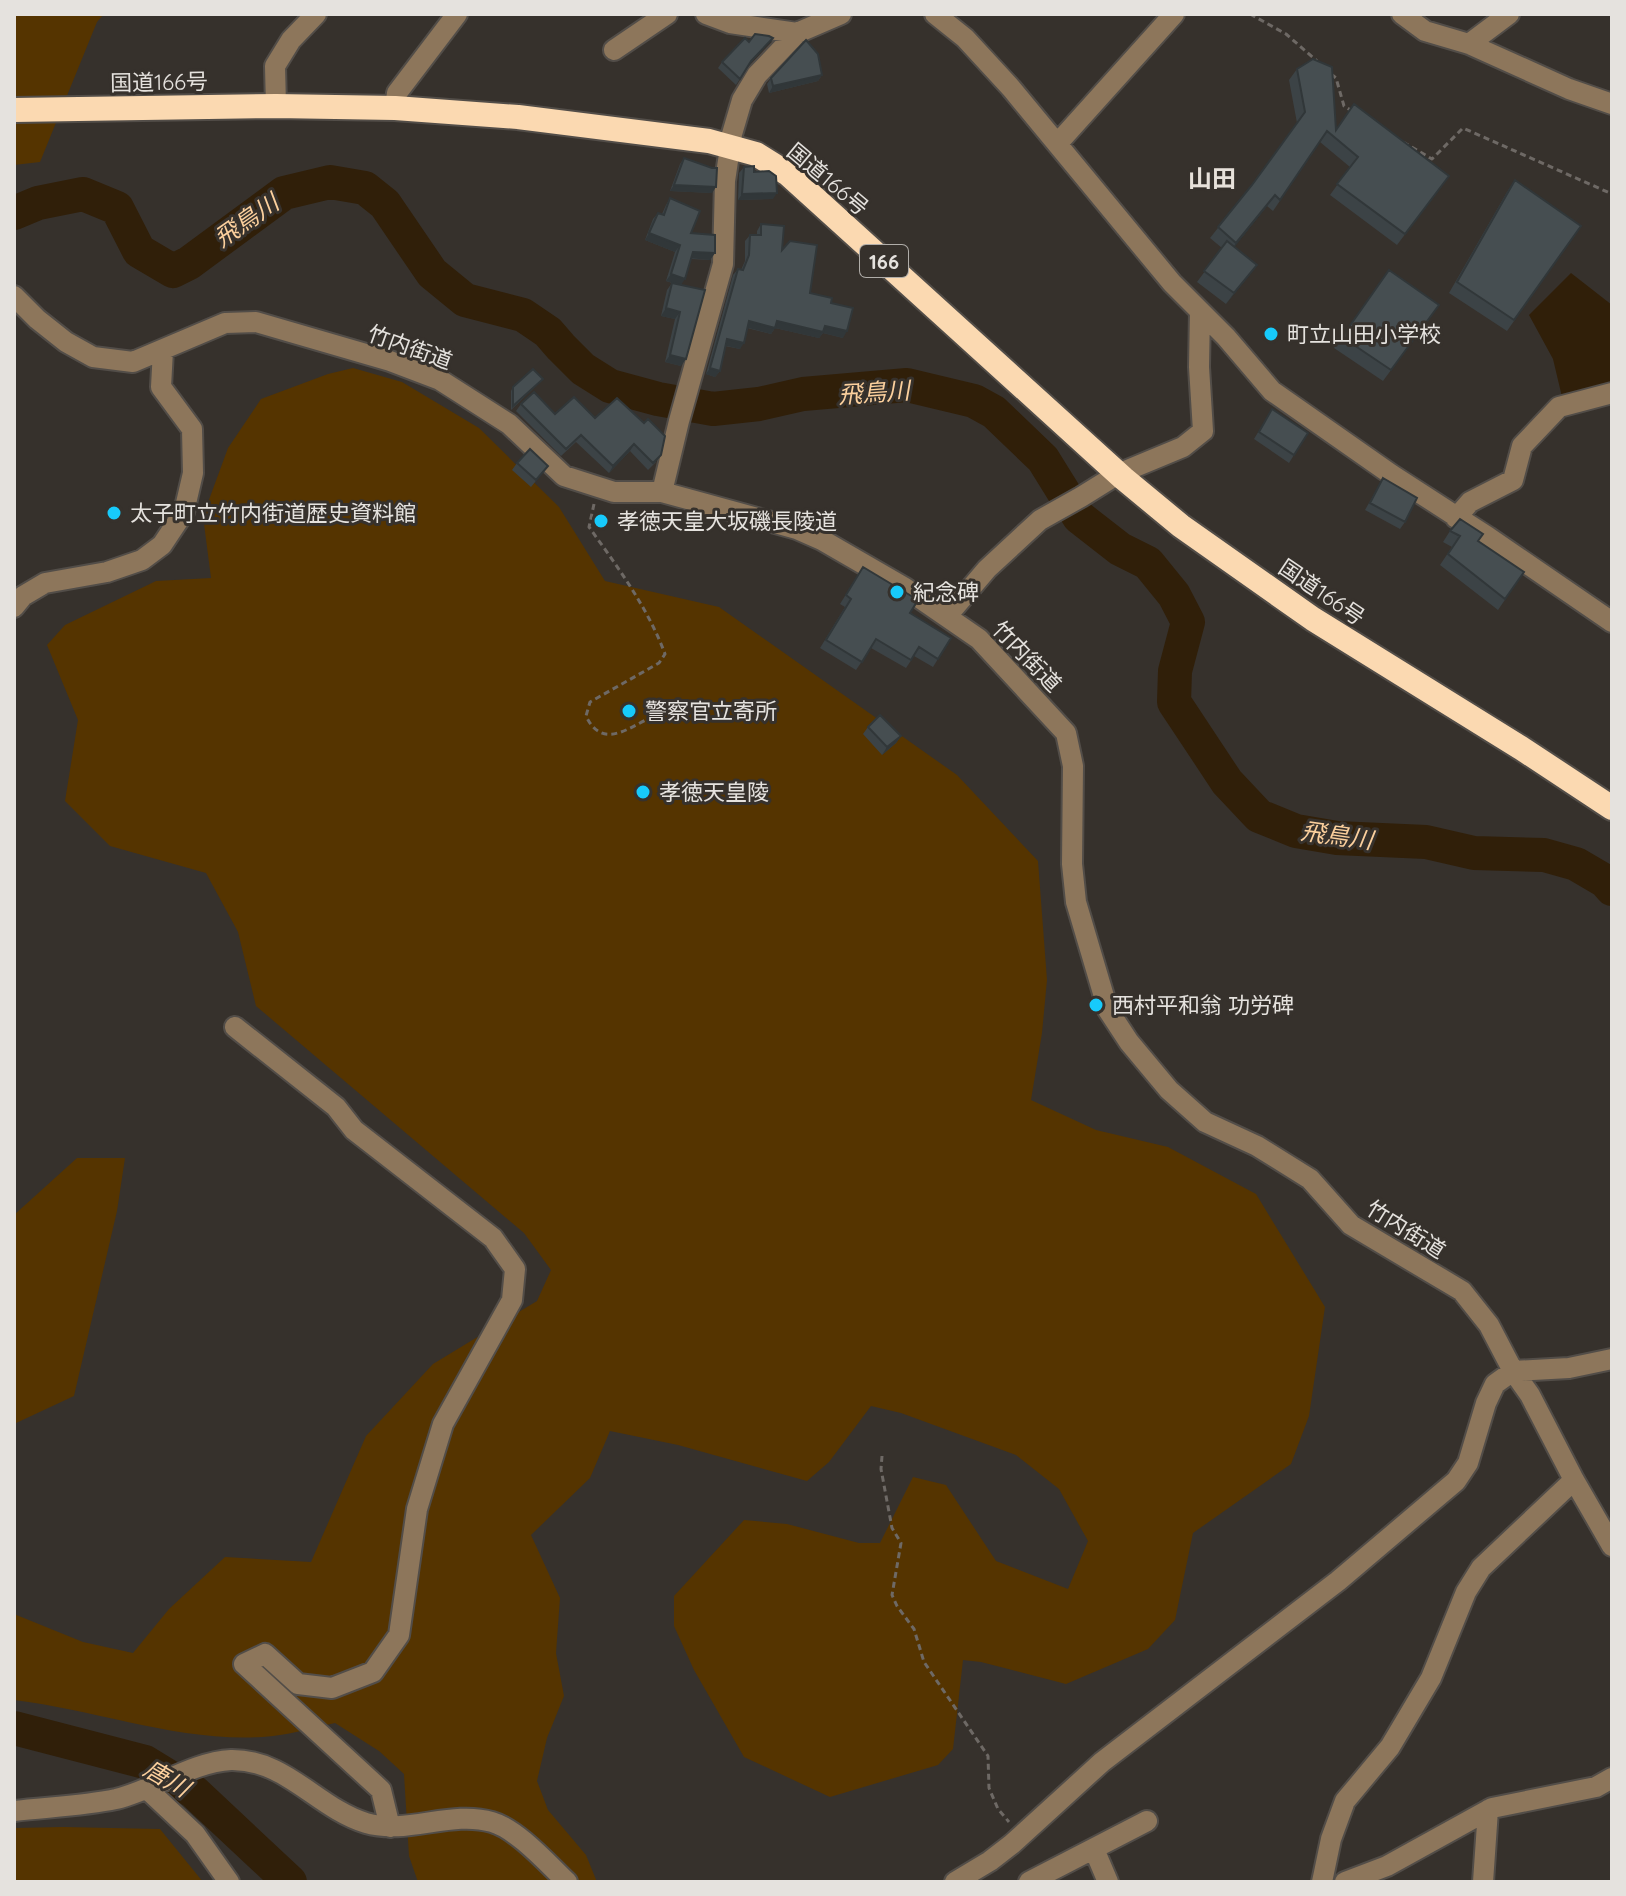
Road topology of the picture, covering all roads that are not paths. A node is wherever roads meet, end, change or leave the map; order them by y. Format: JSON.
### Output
{"nodes":[{"id":1,"x":316,"y":14,"type":"edge"},
{"id":2,"x":457,"y":14,"type":"edge"},
{"id":3,"x":667,"y":14,"type":"edge"},
{"id":4,"x":706,"y":14,"type":"edge"},
{"id":5,"x":841,"y":14,"type":"edge"},
{"id":6,"x":935,"y":14,"type":"edge"},
{"id":7,"x":1402,"y":14,"type":"edge"},
{"id":8,"x":1509,"y":14,"type":"edge"},
{"id":9,"x":1172,"y":16,"type":"edge"},
{"id":10,"x":797,"y":33,"type":"junction"},
{"id":11,"x":1469,"y":44,"type":"junction"},
{"id":12,"x":614,"y":50,"type":"dead end"},
{"id":13,"x":1612,"y":104,"type":"edge"},
{"id":14,"x":276,"y":106,"type":"junction"},
{"id":15,"x":395,"y":108,"type":"junction"},
{"id":16,"x":14,"y":110,"type":"edge"},
{"id":17,"x":1058,"y":143,"type":"junction"},
{"id":18,"x":729,"y":147,"type":"junction"},
{"id":19,"x":14,"y":296,"type":"edge"},
{"id":20,"x":1200,"y":311,"type":"junction"},
{"id":21,"x":163,"y":350,"type":"junction"},
{"id":22,"x":1612,"y":393,"type":"edge"},
{"id":23,"x":1118,"y":474,"type":"junction"},
{"id":24,"x":662,"y":492,"type":"junction"},
{"id":25,"x":1456,"y":518,"type":"junction"},
{"id":26,"x":14,"y":607,"type":"edge"},
{"id":27,"x":947,"y":616,"type":"junction"},
{"id":28,"x":1612,"y":622,"type":"edge"},
{"id":29,"x":1612,"y":808,"type":"edge"},
{"id":30,"x":235,"y":1027,"type":"dead end"},
{"id":31,"x":1612,"y":1359,"type":"edge"},
{"id":32,"x":1513,"y":1371,"type":"junction"},
{"id":33,"x":1574,"y":1480,"type":"junction"},
{"id":34,"x":1612,"y":1546,"type":"edge"},
{"id":35,"x":1612,"y":1778,"type":"edge"},
{"id":36,"x":147,"y":1789,"type":"junction"},
{"id":37,"x":1488,"y":1810,"type":"junction"},
{"id":38,"x":14,"y":1811,"type":"edge"},
{"id":39,"x":1147,"y":1821,"type":"dead end"},
{"id":40,"x":390,"y":1827,"type":"junction"},
{"id":41,"x":1094,"y":1849,"type":"junction"},
{"id":42,"x":1386,"y":1874,"type":"edge"},
{"id":43,"x":229,"y":1882,"type":"edge"},
{"id":44,"x":567,"y":1882,"type":"edge"},
{"id":45,"x":955,"y":1882,"type":"edge"},
{"id":46,"x":1029,"y":1882,"type":"edge"},
{"id":47,"x":1108,"y":1882,"type":"edge"},
{"id":48,"x":1322,"y":1882,"type":"edge"},
{"id":49,"x":1345,"y":1882,"type":"edge"},
{"id":50,"x":1483,"y":1882,"type":"edge"}],
"edges":[{"from":1,"to":14,"type":"street"},
{"from":2,"to":15,"type":"street"},
{"from":3,"to":12,"type":"street"},
{"from":4,"to":10,"type":"street"},
{"from":5,"to":10,"type":"street"},
{"from":6,"to":17,"type":"street"},
{"from":7,"to":11,"type":"street"},
{"from":8,"to":11,"type":"street"},
{"from":9,"to":17,"type":"street"},
{"from":10,"to":18,"type":"street"},
{"from":11,"to":13,"type":"street"},
{"from":14,"to":15,"type":"highway","name":"国道166号","number":"166"},
{"from":14,"to":16,"type":"highway","name":"国道166号","number":"166"},
{"from":15,"to":18,"type":"highway","name":"国道166号","number":"166"},
{"from":17,"to":20,"type":"street"},
{"from":18,"to":23,"type":"highway","name":"国道166号","number":"166"},
{"from":18,"to":24,"type":"street"},
{"from":19,"to":21,"type":"street","name":"竹内街道"},
{"from":20,"to":23,"type":"street"},
{"from":20,"to":25,"type":"street"},
{"from":21,"to":24,"type":"street","name":"竹内街道"},
{"from":21,"to":26,"type":"street"},
{"from":22,"to":25,"type":"street"},
{"from":23,"to":27,"type":"street"},
{"from":23,"to":29,"type":"highway","name":"国道166号","number":"166"},
{"from":24,"to":27,"type":"street","name":"竹内街道"},
{"from":25,"to":28,"type":"street"},
{"from":27,"to":32,"type":"street","name":"竹内街道"},
{"from":30,"to":40,"type":"street"},
{"from":31,"to":32,"type":"street"},
{"from":32,"to":33,"type":"street","name":"竹内街道"},
{"from":32,"to":45,"type":"street"},
{"from":33,"to":34,"type":"street","name":"竹内街道"},
{"from":33,"to":48,"type":"street"},
{"from":35,"to":37,"type":"street"},
{"from":36,"to":38,"type":"street"},
{"from":36,"to":40,"type":"street"},
{"from":36,"to":43,"type":"street"},
{"from":37,"to":42,"type":"street"},
{"from":37,"to":50,"type":"street"},
{"from":39,"to":41,"type":"street"},
{"from":40,"to":44,"type":"street"},
{"from":41,"to":46,"type":"street"},
{"from":41,"to":47,"type":"street"},
{"from":42,"to":49,"type":"street"}]}
